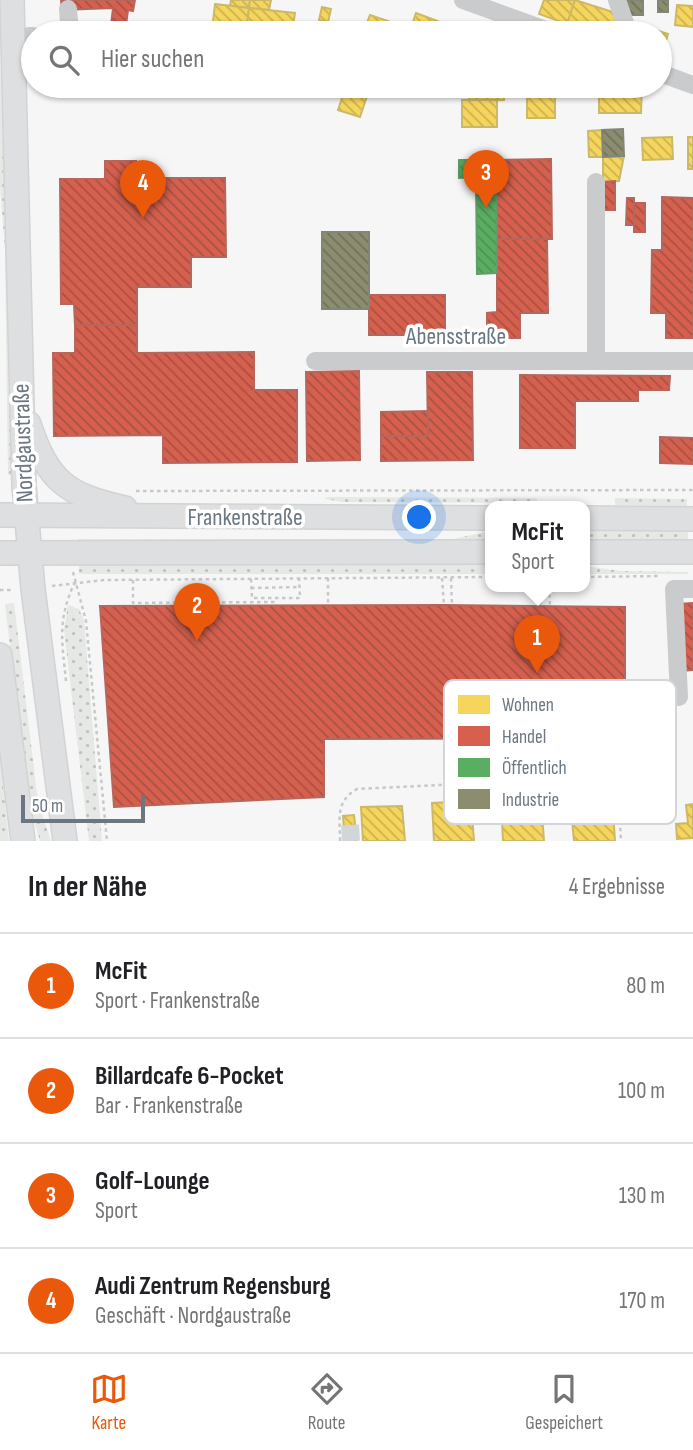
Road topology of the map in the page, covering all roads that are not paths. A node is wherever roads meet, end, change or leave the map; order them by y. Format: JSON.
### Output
{"nodes":[{"id":1,"x":12,"y":0,"type":"edge"},
{"id":2,"x":463,"y":0,"type":"edge"},
{"id":3,"x":617,"y":0,"type":"edge"},
{"id":4,"x":487,"y":4,"type":"edge"},
{"id":5,"x":68,"y":9,"type":"dead end"},
{"id":6,"x":69,"y":21,"type":"edge"},
{"id":7,"x":526,"y":21,"type":"edge"},
{"id":8,"x":624,"y":21,"type":"edge"},
{"id":9,"x":21,"y":44,"type":"edge"},
{"id":10,"x":13,"y":51,"type":"junction"},
{"id":11,"x":672,"y":77,"type":"edge"},
{"id":12,"x":693,"y":85,"type":"edge"},
{"id":13,"x":596,"y":182,"type":"dead end"},
{"id":14,"x":315,"y":360,"type":"dead end"},
{"id":15,"x":596,"y":361,"type":"junction"},
{"id":16,"x":693,"y":361,"type":"edge"},
{"id":17,"x":21,"y":399,"type":"junction"},
{"id":18,"x":590,"y":510,"type":"edge"},
{"id":19,"x":0,"y":515,"type":"edge"},
{"id":20,"x":26,"y":515,"type":"junction"},
{"id":21,"x":166,"y":517,"type":"junction"},
{"id":22,"x":485,"y":518,"type":"edge"},
{"id":23,"x":693,"y":519,"type":"edge"},
{"id":24,"x":30,"y":552,"type":"junction"},
{"id":25,"x":485,"y":552,"type":"edge"},
{"id":26,"x":590,"y":552,"type":"edge"},
{"id":27,"x":693,"y":552,"type":"edge"},
{"id":28,"x":0,"y":553,"type":"edge"},
{"id":29,"x":693,"y":589,"type":"edge"},
{"id":30,"x":0,"y":655,"type":"edge"},
{"id":31,"x":679,"y":697,"type":"dead end"},
{"id":32,"x":23,"y":841,"type":"edge"},
{"id":33,"x":65,"y":841,"type":"edge"}],
"edges":[{"from":1,"to":10,"type":"main road","name":"Nordgaustraße"},
{"from":2,"to":4,"type":"street"},
{"from":3,"to":8,"type":"street"},
{"from":4,"to":7,"type":"street"},
{"from":5,"to":6,"type":"street"},
{"from":9,"to":10,"type":"street"},
{"from":10,"to":17,"type":"main road","name":"Nordgaustraße"},
{"from":11,"to":12,"type":"street"},
{"from":13,"to":15,"type":"street"},
{"from":14,"to":15,"type":"street","name":"Abensstraße"},
{"from":15,"to":16,"type":"street","name":"Abensstraße"},
{"from":17,"to":20,"type":"main road","name":"Nordgaustraße"},
{"from":17,"to":21,"type":"main road"},
{"from":18,"to":23,"type":"main road"},
{"from":19,"to":20,"type":"main road","name":"Frankenstraße"},
{"from":20,"to":21,"type":"main road","name":"Frankenstraße"},
{"from":20,"to":24,"type":"main road","name":"Nordgaustraße"},
{"from":21,"to":22,"type":"main road","name":"Frankenstraße"},
{"from":24,"to":25,"type":"main road","name":"Frankenstraße"},
{"from":24,"to":28,"type":"main road","name":"Frankenstraße"},
{"from":24,"to":33,"type":"main road","name":"Nordgaustraße"},
{"from":26,"to":27,"type":"main road"},
{"from":29,"to":31,"type":"street"},
{"from":30,"to":32,"type":"main road"}]}
